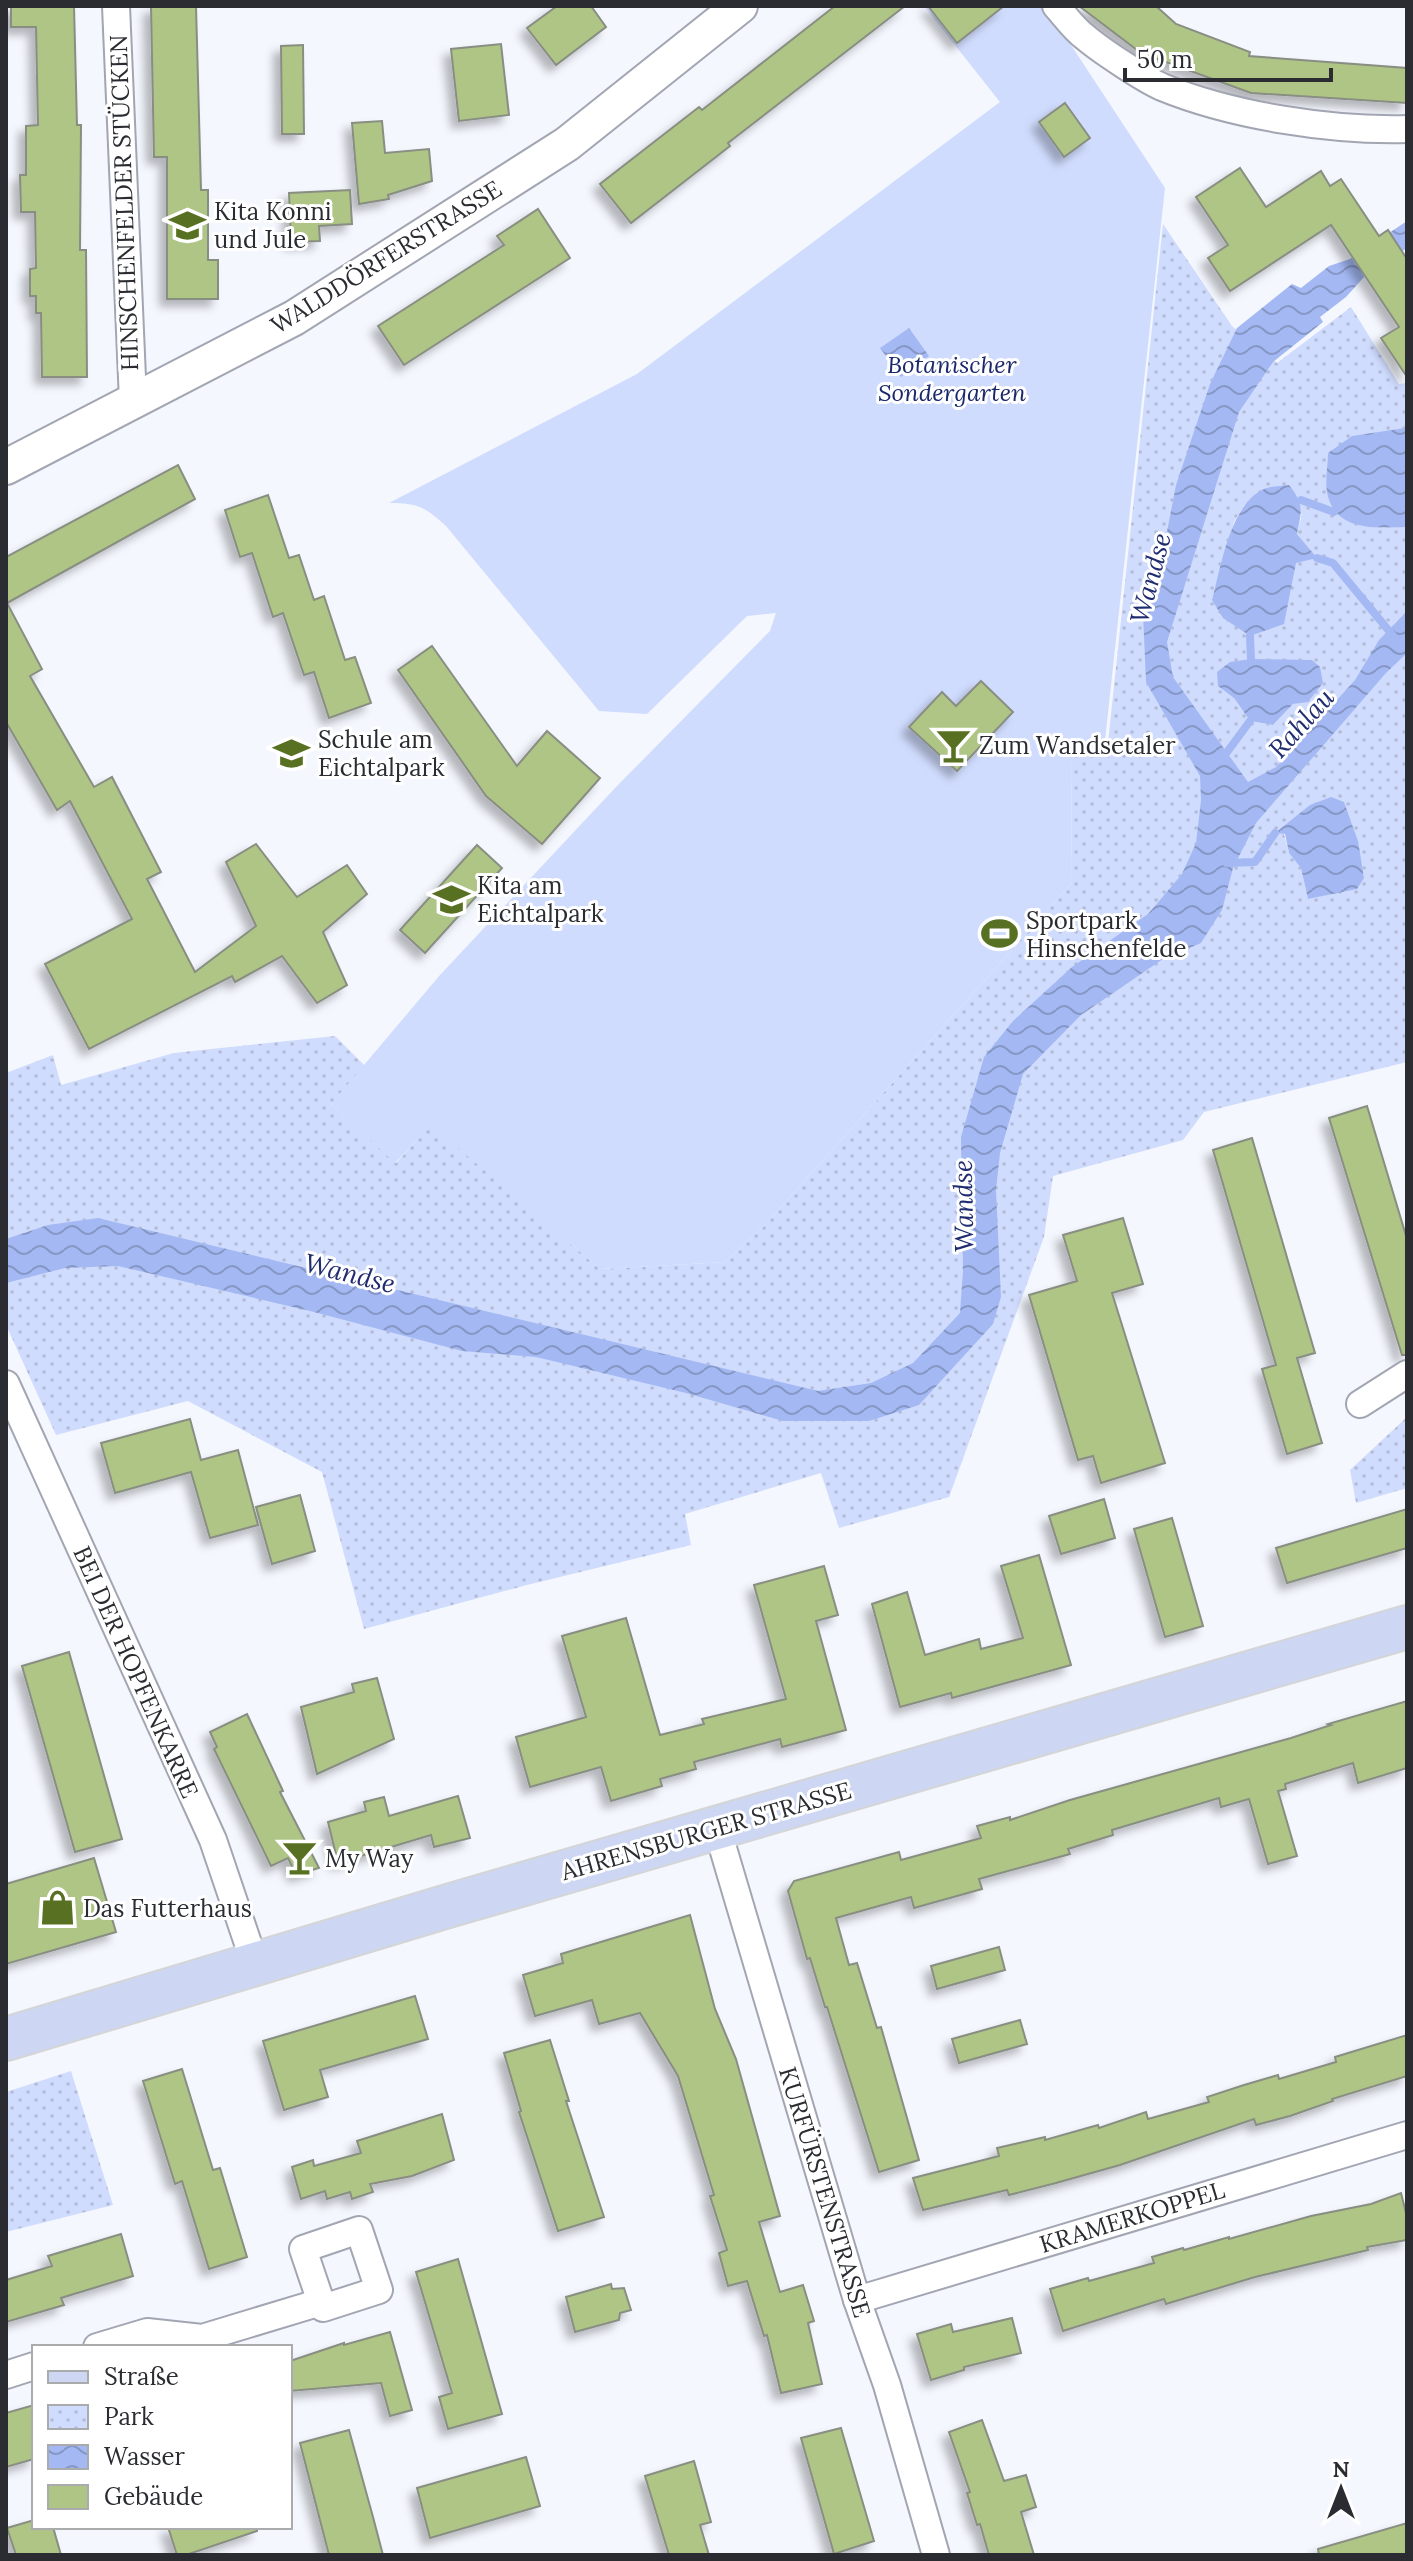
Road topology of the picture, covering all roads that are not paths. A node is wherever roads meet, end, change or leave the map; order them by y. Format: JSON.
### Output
{"nodes":[{"id":1,"x":116,"y":6,"type":"edge"},
{"id":2,"x":740,"y":6,"type":"edge"},
{"id":3,"x":1056,"y":6,"type":"edge"},
{"id":4,"x":1407,"y":129,"type":"edge"},
{"id":5,"x":133,"y":401,"type":"junction"},
{"id":6,"x":6,"y":467,"type":"edge"},
{"id":7,"x":1407,"y":1374,"type":"edge"},
{"id":8,"x":6,"y":1384,"type":"edge"},
{"id":9,"x":1360,"y":1404,"type":"dead end"},
{"id":10,"x":1407,"y":1627,"type":"edge"},
{"id":11,"x":717,"y":1828,"type":"junction"},
{"id":12,"x":255,"y":1964,"type":"junction"},
{"id":13,"x":6,"y":2039,"type":"edge"},
{"id":14,"x":1407,"y":2135,"type":"edge"},
{"id":15,"x":857,"y":2300,"type":"junction"},
{"id":16,"x":321,"y":2302,"type":"dead end"},
{"id":17,"x":104,"y":2345,"type":"edge"},
{"id":18,"x":32,"y":2367,"type":"edge"},
{"id":19,"x":6,"y":2375,"type":"edge"},
{"id":20,"x":936,"y":2555,"type":"edge"}],
"edges":[{"from":1,"to":5,"type":"street","name":"HINSCHENFELDER STÜCKEN"},
{"from":2,"to":5,"type":"street","name":"WALDDÖRFERSTRASSE"},
{"from":3,"to":4,"type":"street"},
{"from":5,"to":6,"type":"street","name":"WALDDÖRFERSTRASSE"},
{"from":7,"to":9,"type":"street"},
{"from":8,"to":12,"type":"street","name":"BEI DER HOPFENKARRE"},
{"from":10,"to":11,"type":"main road","name":"AHRENSBURGER STRASSE"},
{"from":11,"to":12,"type":"main road","name":"AHRENSBURGER STRASSE"},
{"from":11,"to":15,"type":"street","name":"KURFÜRSTENSTRASSE"},
{"from":12,"to":13,"type":"main road","name":"AHRENSBURGER STRASSE"},
{"from":14,"to":15,"type":"street","name":"KRAMERKOPPEL"},
{"from":15,"to":20,"type":"street","name":"KURFÜRSTENSTRASSE"},
{"from":16,"to":17,"type":"street"},
{"from":18,"to":19,"type":"street"}]}
